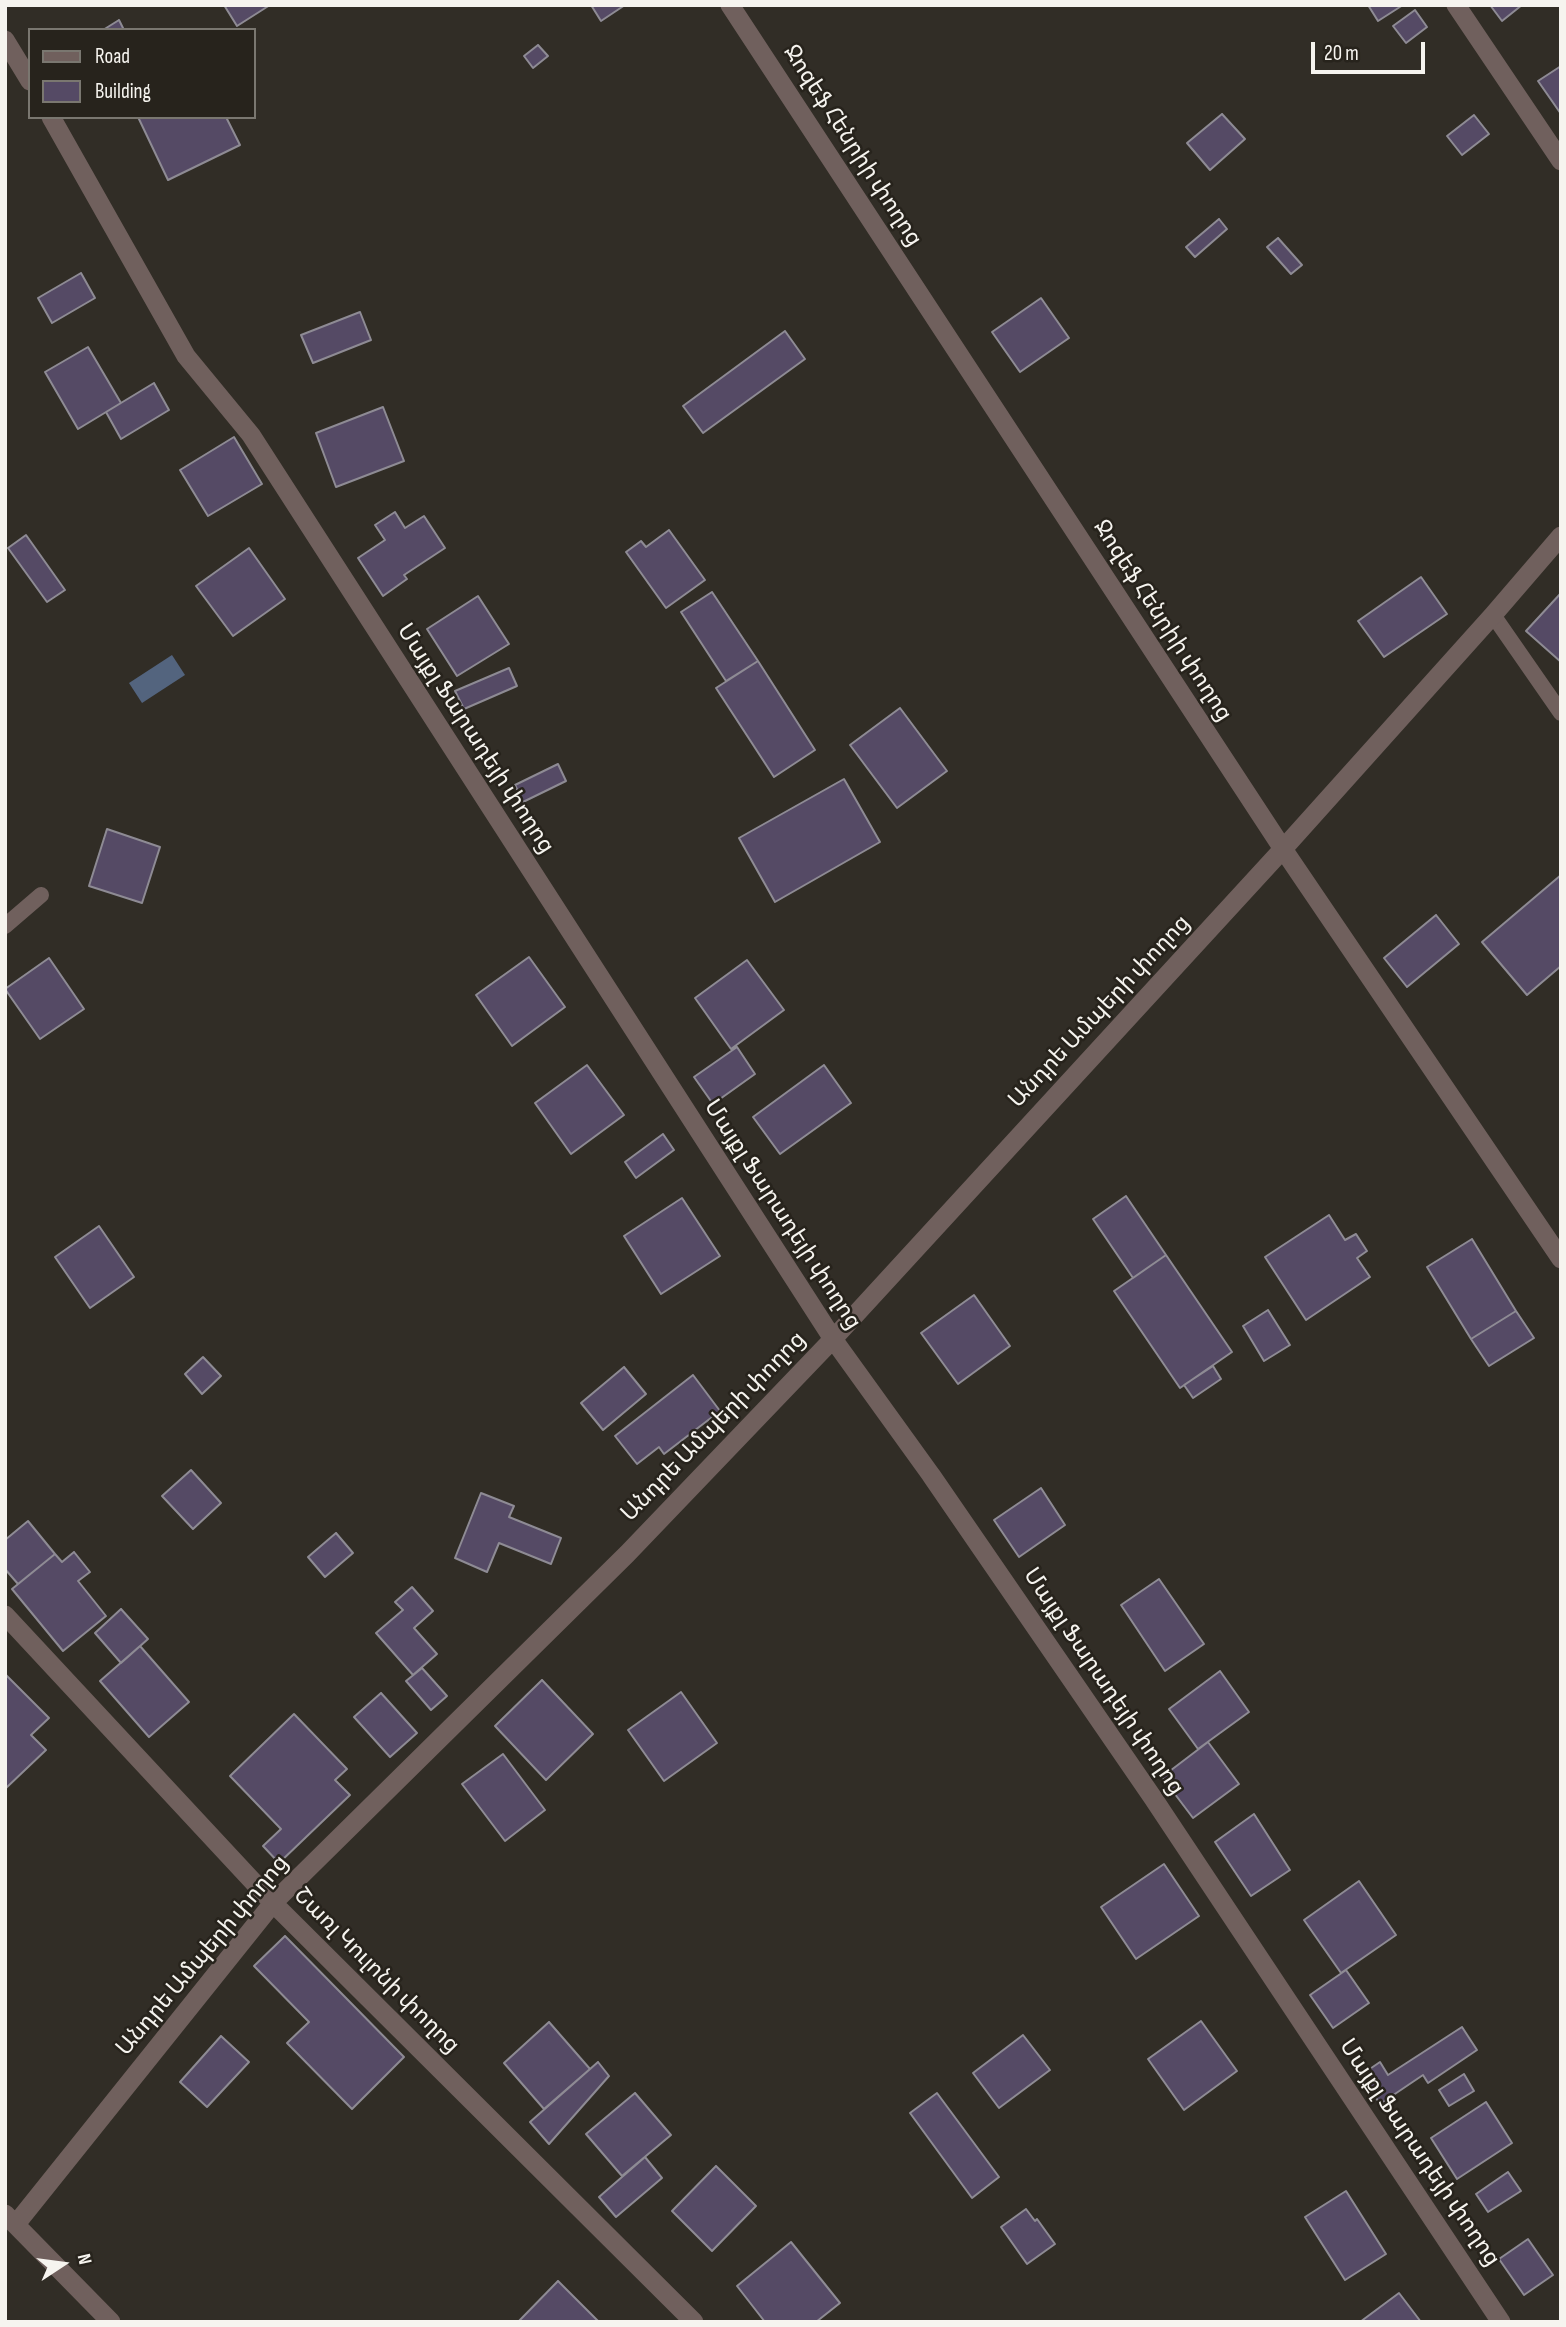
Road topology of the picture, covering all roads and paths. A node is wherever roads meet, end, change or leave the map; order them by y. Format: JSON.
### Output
{"nodes":[{"id":1,"x":730,"y":5,"type":"edge"},
{"id":2,"x":1456,"y":5,"type":"edge"},
{"id":3,"x":5,"y":40,"type":"edge"},
{"id":4,"x":28,"y":78,"type":"edge"},
{"id":5,"x":52,"y":119,"type":"edge"},
{"id":6,"x":1561,"y":162,"type":"edge"},
{"id":7,"x":1561,"y":536,"type":"edge"},
{"id":8,"x":1493,"y":615,"type":"junction"},
{"id":9,"x":1561,"y":713,"type":"edge"},
{"id":10,"x":1283,"y":849,"type":"junction"},
{"id":11,"x":41,"y":895,"type":"dead end"},
{"id":12,"x":5,"y":926,"type":"edge"},
{"id":13,"x":1561,"y":1259,"type":"edge"},
{"id":14,"x":833,"y":1339,"type":"junction"},
{"id":15,"x":5,"y":1615,"type":"edge"},
{"id":16,"x":273,"y":1903,"type":"junction"},
{"id":17,"x":10,"y":2219,"type":"edge"},
{"id":18,"x":111,"y":2322,"type":"edge"},
{"id":19,"x":694,"y":2322,"type":"edge"},
{"id":20,"x":1501,"y":2322,"type":"edge"}],
"edges":[{"from":1,"to":10,"type":"street","name":"Ջոզեֆ Հենրիի փողոց"},
{"from":2,"to":6,"type":"street"},
{"from":3,"to":4,"type":"street"},
{"from":5,"to":14,"type":"street","name":"Մայքլ Ֆարադեյի փողոց"},
{"from":7,"to":8,"type":"street","name":"Անդրե Ամպերի փողոց"},
{"from":8,"to":9,"type":"lane"},
{"from":8,"to":10,"type":"street","name":"Անդրե Ամպերի փողոց"},
{"from":10,"to":13,"type":"street","name":"Ջոզեֆ Հենրիի փողոց"},
{"from":10,"to":14,"type":"street","name":"Անդրե Ամպերի փողոց"},
{"from":11,"to":12,"type":"lane"},
{"from":14,"to":16,"type":"street","name":"Անդրե Ամպերի փողոց"},
{"from":14,"to":20,"type":"street","name":"Մայքլ Ֆարադեյի փողոց"},
{"from":15,"to":16,"type":"street","name":"Շառլ Կուլոնի փողոց"},
{"from":16,"to":17,"type":"street","name":"Անդրե Ամպերի փողոց"},
{"from":16,"to":19,"type":"street","name":"Շառլ Կուլոնի փողոց"},
{"from":17,"to":18,"type":"street"}]}
